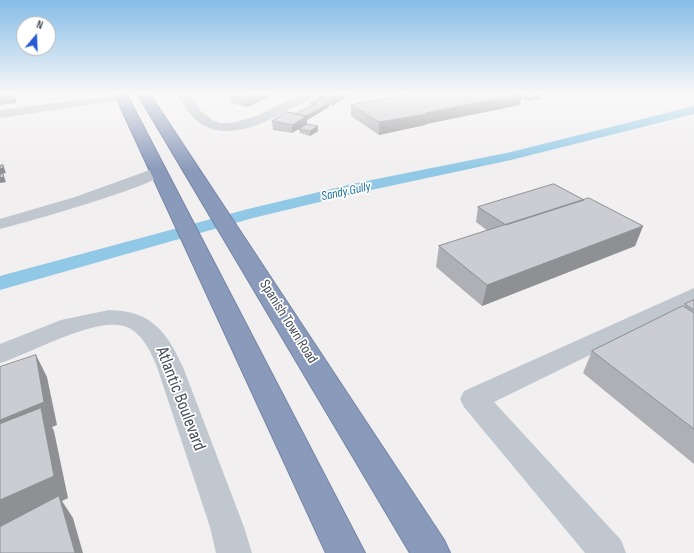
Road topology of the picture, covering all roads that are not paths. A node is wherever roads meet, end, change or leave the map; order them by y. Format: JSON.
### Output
{"nodes":[{"id":1,"x":132,"y":119,"type":"edge"},
{"id":2,"x":160,"y":119,"type":"edge"},
{"id":3,"x":203,"y":119,"type":"edge"},
{"id":4,"x":260,"y":119,"type":"edge"},
{"id":5,"x":158,"y":172,"type":"junction"},
{"id":6,"x":3,"y":221,"type":"edge"},
{"id":7,"x":694,"y":295,"type":"edge"},
{"id":8,"x":0,"y":354,"type":"edge"},
{"id":9,"x":234,"y":553,"type":"edge"},
{"id":10,"x":346,"y":553,"type":"edge"},
{"id":11,"x":431,"y":553,"type":"edge"},
{"id":12,"x":608,"y":553,"type":"edge"}],
"edges":[{"from":1,"to":5,"type":"highway"},
{"from":2,"to":11,"type":"highway","name":"Spanish Town Road"},
{"from":3,"to":4,"type":"street"},
{"from":5,"to":6,"type":"street"},
{"from":5,"to":10,"type":"highway"},
{"from":7,"to":12,"type":"street"},
{"from":8,"to":9,"type":"street","name":"Atlantic Boulevard"}]}
